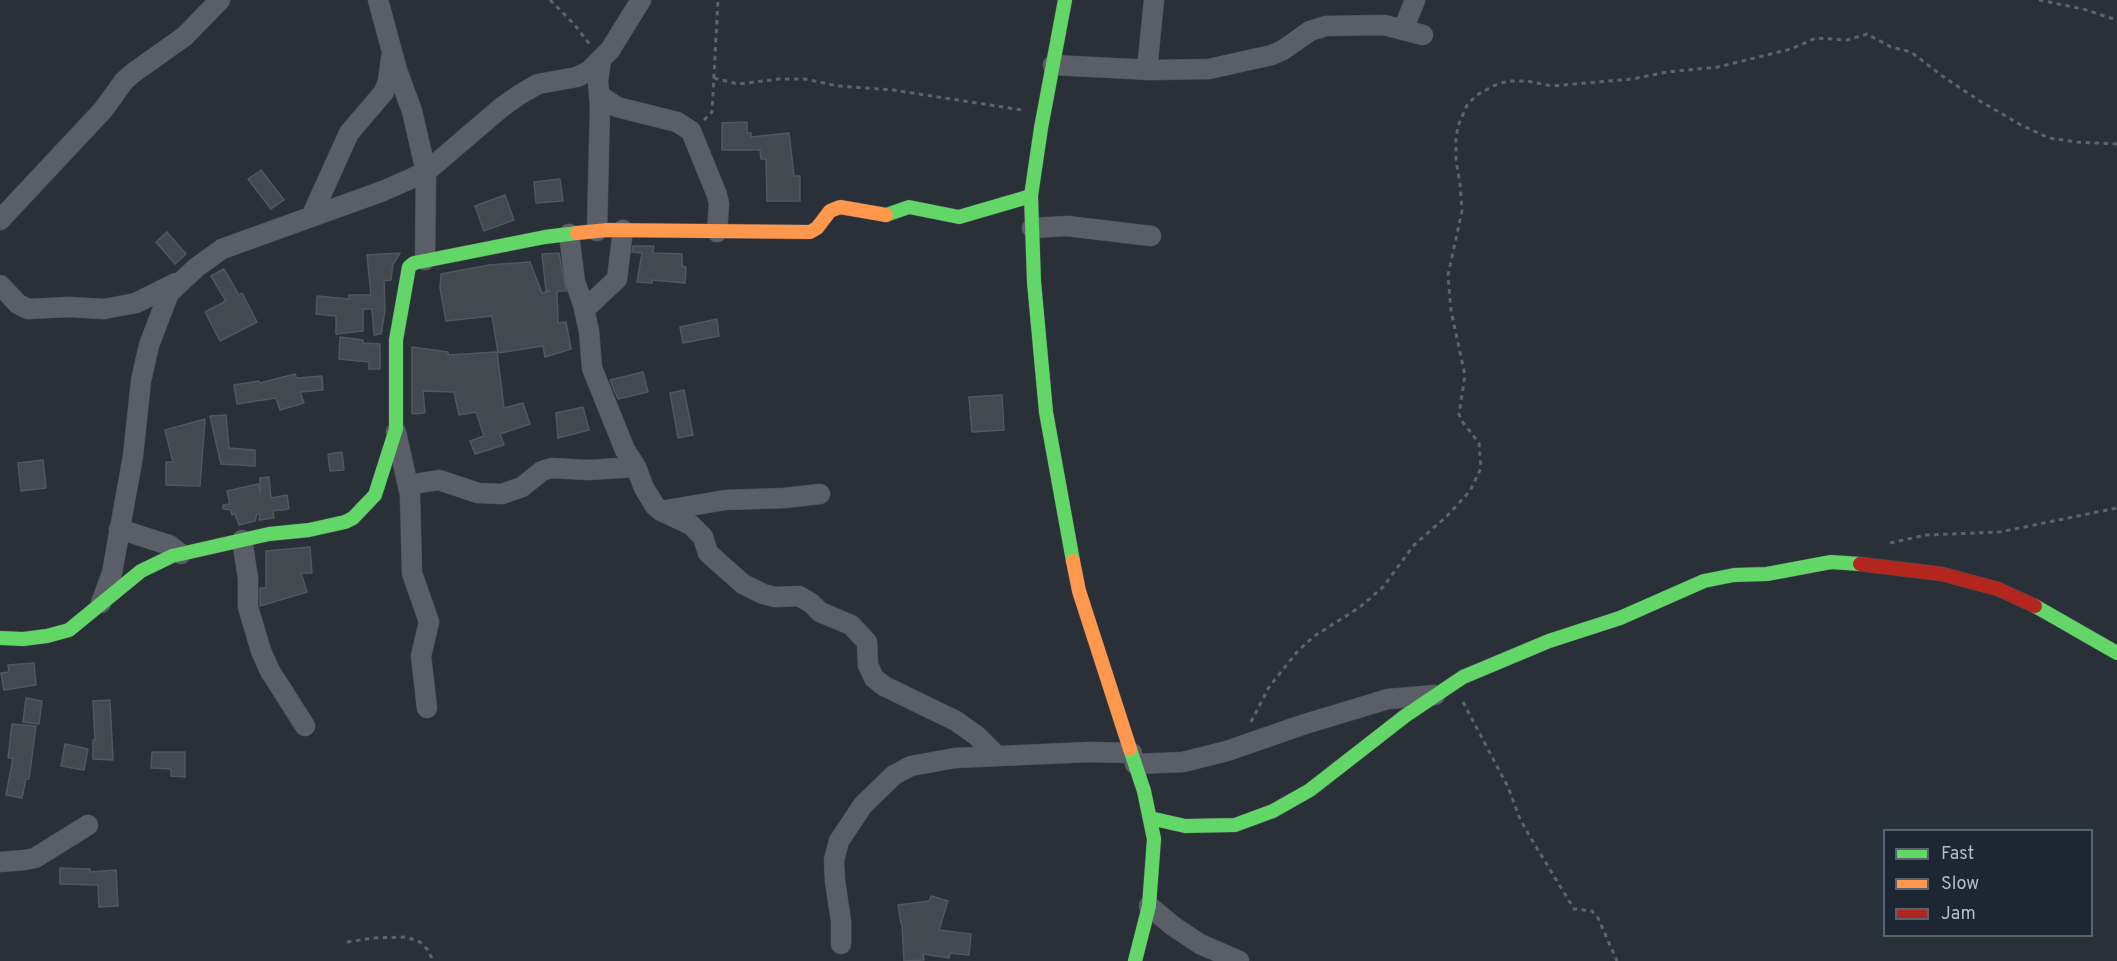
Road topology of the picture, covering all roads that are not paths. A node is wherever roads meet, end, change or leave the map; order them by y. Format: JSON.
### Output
{"nodes":[{"id":1,"x":220,"y":0,"type":"edge"},
{"id":2,"x":378,"y":0,"type":"edge"},
{"id":3,"x":641,"y":0,"type":"edge"},
{"id":4,"x":1065,"y":0,"type":"edge"},
{"id":5,"x":1154,"y":0,"type":"edge"},
{"id":6,"x":1415,"y":0,"type":"edge"},
{"id":7,"x":1403,"y":30,"type":"junction"},
{"id":8,"x":1423,"y":35,"type":"dead end"},
{"id":9,"x":392,"y":52,"type":"junction"},
{"id":10,"x":602,"y":60,"type":"junction"},
{"id":11,"x":1053,"y":65,"type":"junction"},
{"id":12,"x":1147,"y":70,"type":"junction"},
{"id":13,"x":599,"y":95,"type":"junction"},
{"id":14,"x":426,"y":172,"type":"junction"},
{"id":15,"x":1031,"y":196,"type":"junction"},
{"id":16,"x":311,"y":217,"type":"junction"},
{"id":17,"x":0,"y":220,"type":"edge"},
{"id":18,"x":1032,"y":228,"type":"junction"},
{"id":19,"x":622,"y":230,"type":"junction"},
{"id":20,"x":597,"y":231,"type":"junction"},
{"id":21,"x":717,"y":232,"type":"junction"},
{"id":22,"x":569,"y":234,"type":"junction"},
{"id":23,"x":1151,"y":236,"type":"dead end"},
{"id":24,"x":425,"y":260,"type":"junction"},
{"id":25,"x":183,"y":279,"type":"junction"},
{"id":26,"x":0,"y":285,"type":"edge"},
{"id":27,"x":584,"y":310,"type":"junction"},
{"id":28,"x":396,"y":429,"type":"junction"},
{"id":29,"x":636,"y":467,"type":"junction"},
{"id":30,"x":408,"y":484,"type":"junction"},
{"id":31,"x":820,"y":494,"type":"dead end"},
{"id":32,"x":661,"y":511,"type":"junction"},
{"id":33,"x":119,"y":529,"type":"junction"},
{"id":34,"x":242,"y":540,"type":"junction"},
{"id":35,"x":181,"y":554,"type":"junction"},
{"id":36,"x":100,"y":604,"type":"junction"},
{"id":37,"x":0,"y":638,"type":"edge"},
{"id":38,"x":2117,"y":653,"type":"edge"},
{"id":39,"x":1436,"y":695,"type":"junction"},
{"id":40,"x":427,"y":708,"type":"dead end"},
{"id":41,"x":305,"y":726,"type":"dead end"},
{"id":42,"x":996,"y":755,"type":"junction"},
{"id":43,"x":1134,"y":758,"type":"junction"},
{"id":44,"x":1150,"y":818,"type":"junction"},
{"id":45,"x":88,"y":825,"type":"dead end"},
{"id":46,"x":0,"y":862,"type":"edge"},
{"id":47,"x":1149,"y":906,"type":"junction"},
{"id":48,"x":841,"y":944,"type":"dead end"},
{"id":49,"x":1217,"y":955,"type":"edge"},
{"id":50,"x":1135,"y":961,"type":"edge"},
{"id":51,"x":1239,"y":961,"type":"edge"}],
"edges":[{"from":1,"to":17,"type":"street"},
{"from":2,"to":9,"type":"street"},
{"from":3,"to":10,"type":"street"},
{"from":4,"to":11,"type":"street"},
{"from":5,"to":12,"type":"street"},
{"from":6,"to":7,"type":"street"},
{"from":7,"to":8,"type":"street"},
{"from":7,"to":12,"type":"street"},
{"from":9,"to":14,"type":"street"},
{"from":9,"to":16,"type":"street"},
{"from":10,"to":13,"type":"street"},
{"from":10,"to":14,"type":"street"},
{"from":11,"to":12,"type":"street"},
{"from":11,"to":15,"type":"street"},
{"from":13,"to":20,"type":"street"},
{"from":13,"to":21,"type":"street"},
{"from":14,"to":16,"type":"street"},
{"from":14,"to":24,"type":"street"},
{"from":15,"to":18,"type":"street"},
{"from":15,"to":21,"type":"street"},
{"from":16,"to":25,"type":"street"},
{"from":18,"to":23,"type":"street"},
{"from":18,"to":43,"type":"street"},
{"from":19,"to":20,"type":"street"},
{"from":19,"to":21,"type":"street"},
{"from":19,"to":27,"type":"street"},
{"from":20,"to":22,"type":"street"},
{"from":22,"to":24,"type":"street"},
{"from":22,"to":27,"type":"street"},
{"from":24,"to":28,"type":"street"},
{"from":25,"to":26,"type":"street"},
{"from":25,"to":33,"type":"street"},
{"from":27,"to":29,"type":"street"},
{"from":28,"to":30,"type":"street"},
{"from":28,"to":34,"type":"street"},
{"from":29,"to":30,"type":"street"},
{"from":29,"to":32,"type":"street"},
{"from":30,"to":40,"type":"street"},
{"from":31,"to":32,"type":"street"},
{"from":32,"to":42,"type":"street"},
{"from":33,"to":35,"type":"street"},
{"from":33,"to":36,"type":"street"},
{"from":34,"to":35,"type":"street"},
{"from":34,"to":41,"type":"street"},
{"from":35,"to":36,"type":"street"},
{"from":36,"to":37,"type":"street"},
{"from":38,"to":39,"type":"street"},
{"from":39,"to":43,"type":"street"},
{"from":39,"to":44,"type":"street"},
{"from":42,"to":43,"type":"street"},
{"from":42,"to":48,"type":"street"},
{"from":43,"to":44,"type":"street"},
{"from":44,"to":47,"type":"street"},
{"from":45,"to":46,"type":"street"},
{"from":47,"to":49,"type":"street"},
{"from":47,"to":50,"type":"street"},
{"from":49,"to":51,"type":"street"}]}
